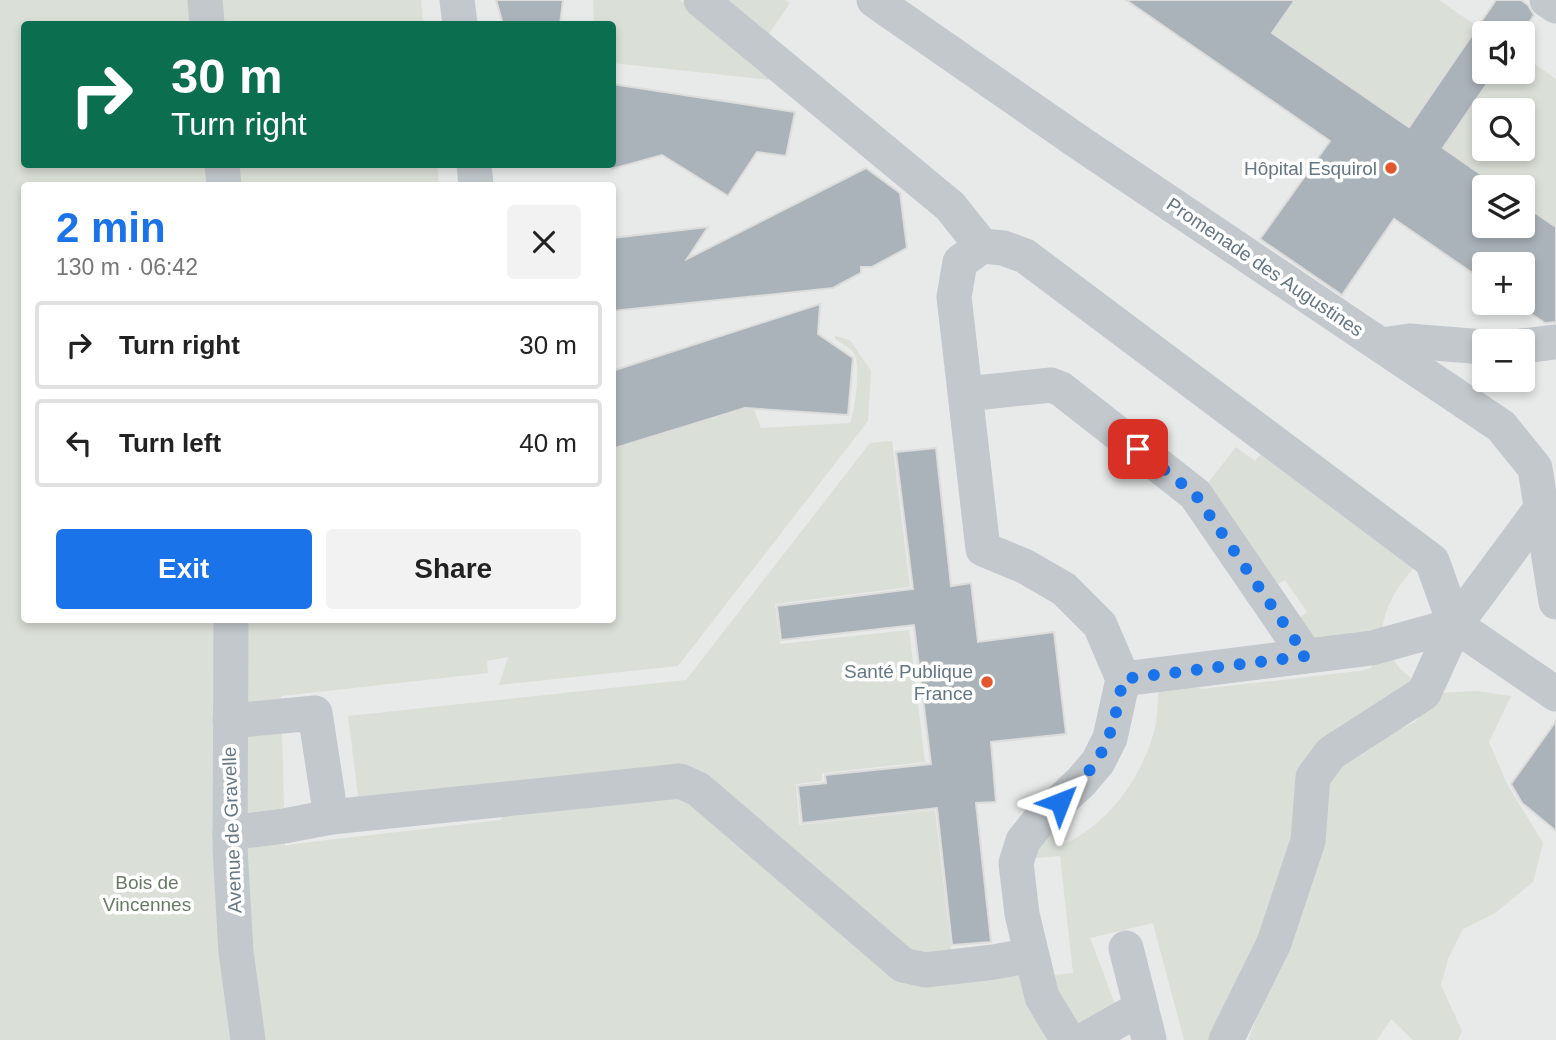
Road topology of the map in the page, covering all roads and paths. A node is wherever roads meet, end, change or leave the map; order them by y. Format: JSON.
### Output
{"nodes":[{"id":1,"x":205,"y":0,"type":"edge"},
{"id":2,"x":457,"y":0,"type":"edge"},
{"id":3,"x":701,"y":0,"type":"edge"},
{"id":4,"x":874,"y":0,"type":"edge"},
{"id":5,"x":1547,"y":0,"type":"edge"},
{"id":6,"x":1556,"y":6,"type":"edge"},
{"id":7,"x":207,"y":21,"type":"edge"},
{"id":8,"x":460,"y":21,"type":"edge"},
{"id":9,"x":982,"y":246,"type":"junction"},
{"id":10,"x":1556,"y":342,"type":"edge"},
{"id":11,"x":1535,"y":344,"type":"edge"},
{"id":12,"x":1381,"y":345,"type":"junction"},
{"id":13,"x":1472,"y":346,"type":"edge"},
{"id":14,"x":966,"y":394,"type":"junction"},
{"id":15,"x":1501,"y":426,"type":"junction"},
{"id":16,"x":1556,"y":464,"type":"edge"},
{"id":17,"x":1540,"y":510,"type":"junction"},
{"id":18,"x":1556,"y":601,"type":"edge"},
{"id":19,"x":231,"y":623,"type":"edge"},
{"id":20,"x":1455,"y":625,"type":"junction"},
{"id":21,"x":1306,"y":656,"type":"junction"},
{"id":22,"x":1123,"y":679,"type":"junction"},
{"id":23,"x":1556,"y":694,"type":"edge"},
{"id":24,"x":230,"y":721,"type":"junction"},
{"id":25,"x":331,"y":817,"type":"junction"},
{"id":26,"x":230,"y":833,"type":"junction"},
{"id":27,"x":1126,"y":948,"type":"dead end"},
{"id":28,"x":1031,"y":955,"type":"junction"},
{"id":29,"x":1145,"y":1024,"type":"edge"},
{"id":30,"x":248,"y":1040,"type":"edge"},
{"id":31,"x":1068,"y":1040,"type":"edge"},
{"id":32,"x":1084,"y":1040,"type":"edge"},
{"id":33,"x":1226,"y":1040,"type":"edge"}],
"edges":[{"from":1,"to":7,"type":"street"},
{"from":2,"to":8,"type":"street"},
{"from":3,"to":9,"type":"street"},
{"from":4,"to":12,"type":"street","name":"Promenade des Augustines"},
{"from":5,"to":6,"type":"street"},
{"from":9,"to":14,"type":"street"},
{"from":9,"to":20,"type":"street"},
{"from":10,"to":11,"type":"street"},
{"from":12,"to":13,"type":"street"},
{"from":12,"to":15,"type":"street","name":"Promenade des Augustines"},
{"from":14,"to":21,"type":"street"},
{"from":14,"to":22,"type":"street"},
{"from":15,"to":16,"type":"street"},
{"from":15,"to":17,"type":"street","name":"Promenade des Augustines"},
{"from":17,"to":18,"type":"street","name":"Promenade des Augustines"},
{"from":17,"to":20,"type":"street"},
{"from":19,"to":24,"type":"street","name":"Avenue de Gravelle"},
{"from":20,"to":21,"type":"street"},
{"from":20,"to":23,"type":"street"},
{"from":20,"to":33,"type":"street"},
{"from":21,"to":22,"type":"street"},
{"from":22,"to":28,"type":"street"},
{"from":24,"to":25,"type":"street"},
{"from":24,"to":26,"type":"street","name":"Avenue de Gravelle"},
{"from":25,"to":26,"type":"street"},
{"from":25,"to":28,"type":"street"},
{"from":26,"to":30,"type":"street","name":"Avenue de Gravelle"},
{"from":27,"to":29,"type":"street"},
{"from":28,"to":31,"type":"street"},
{"from":29,"to":32,"type":"street"}]}
